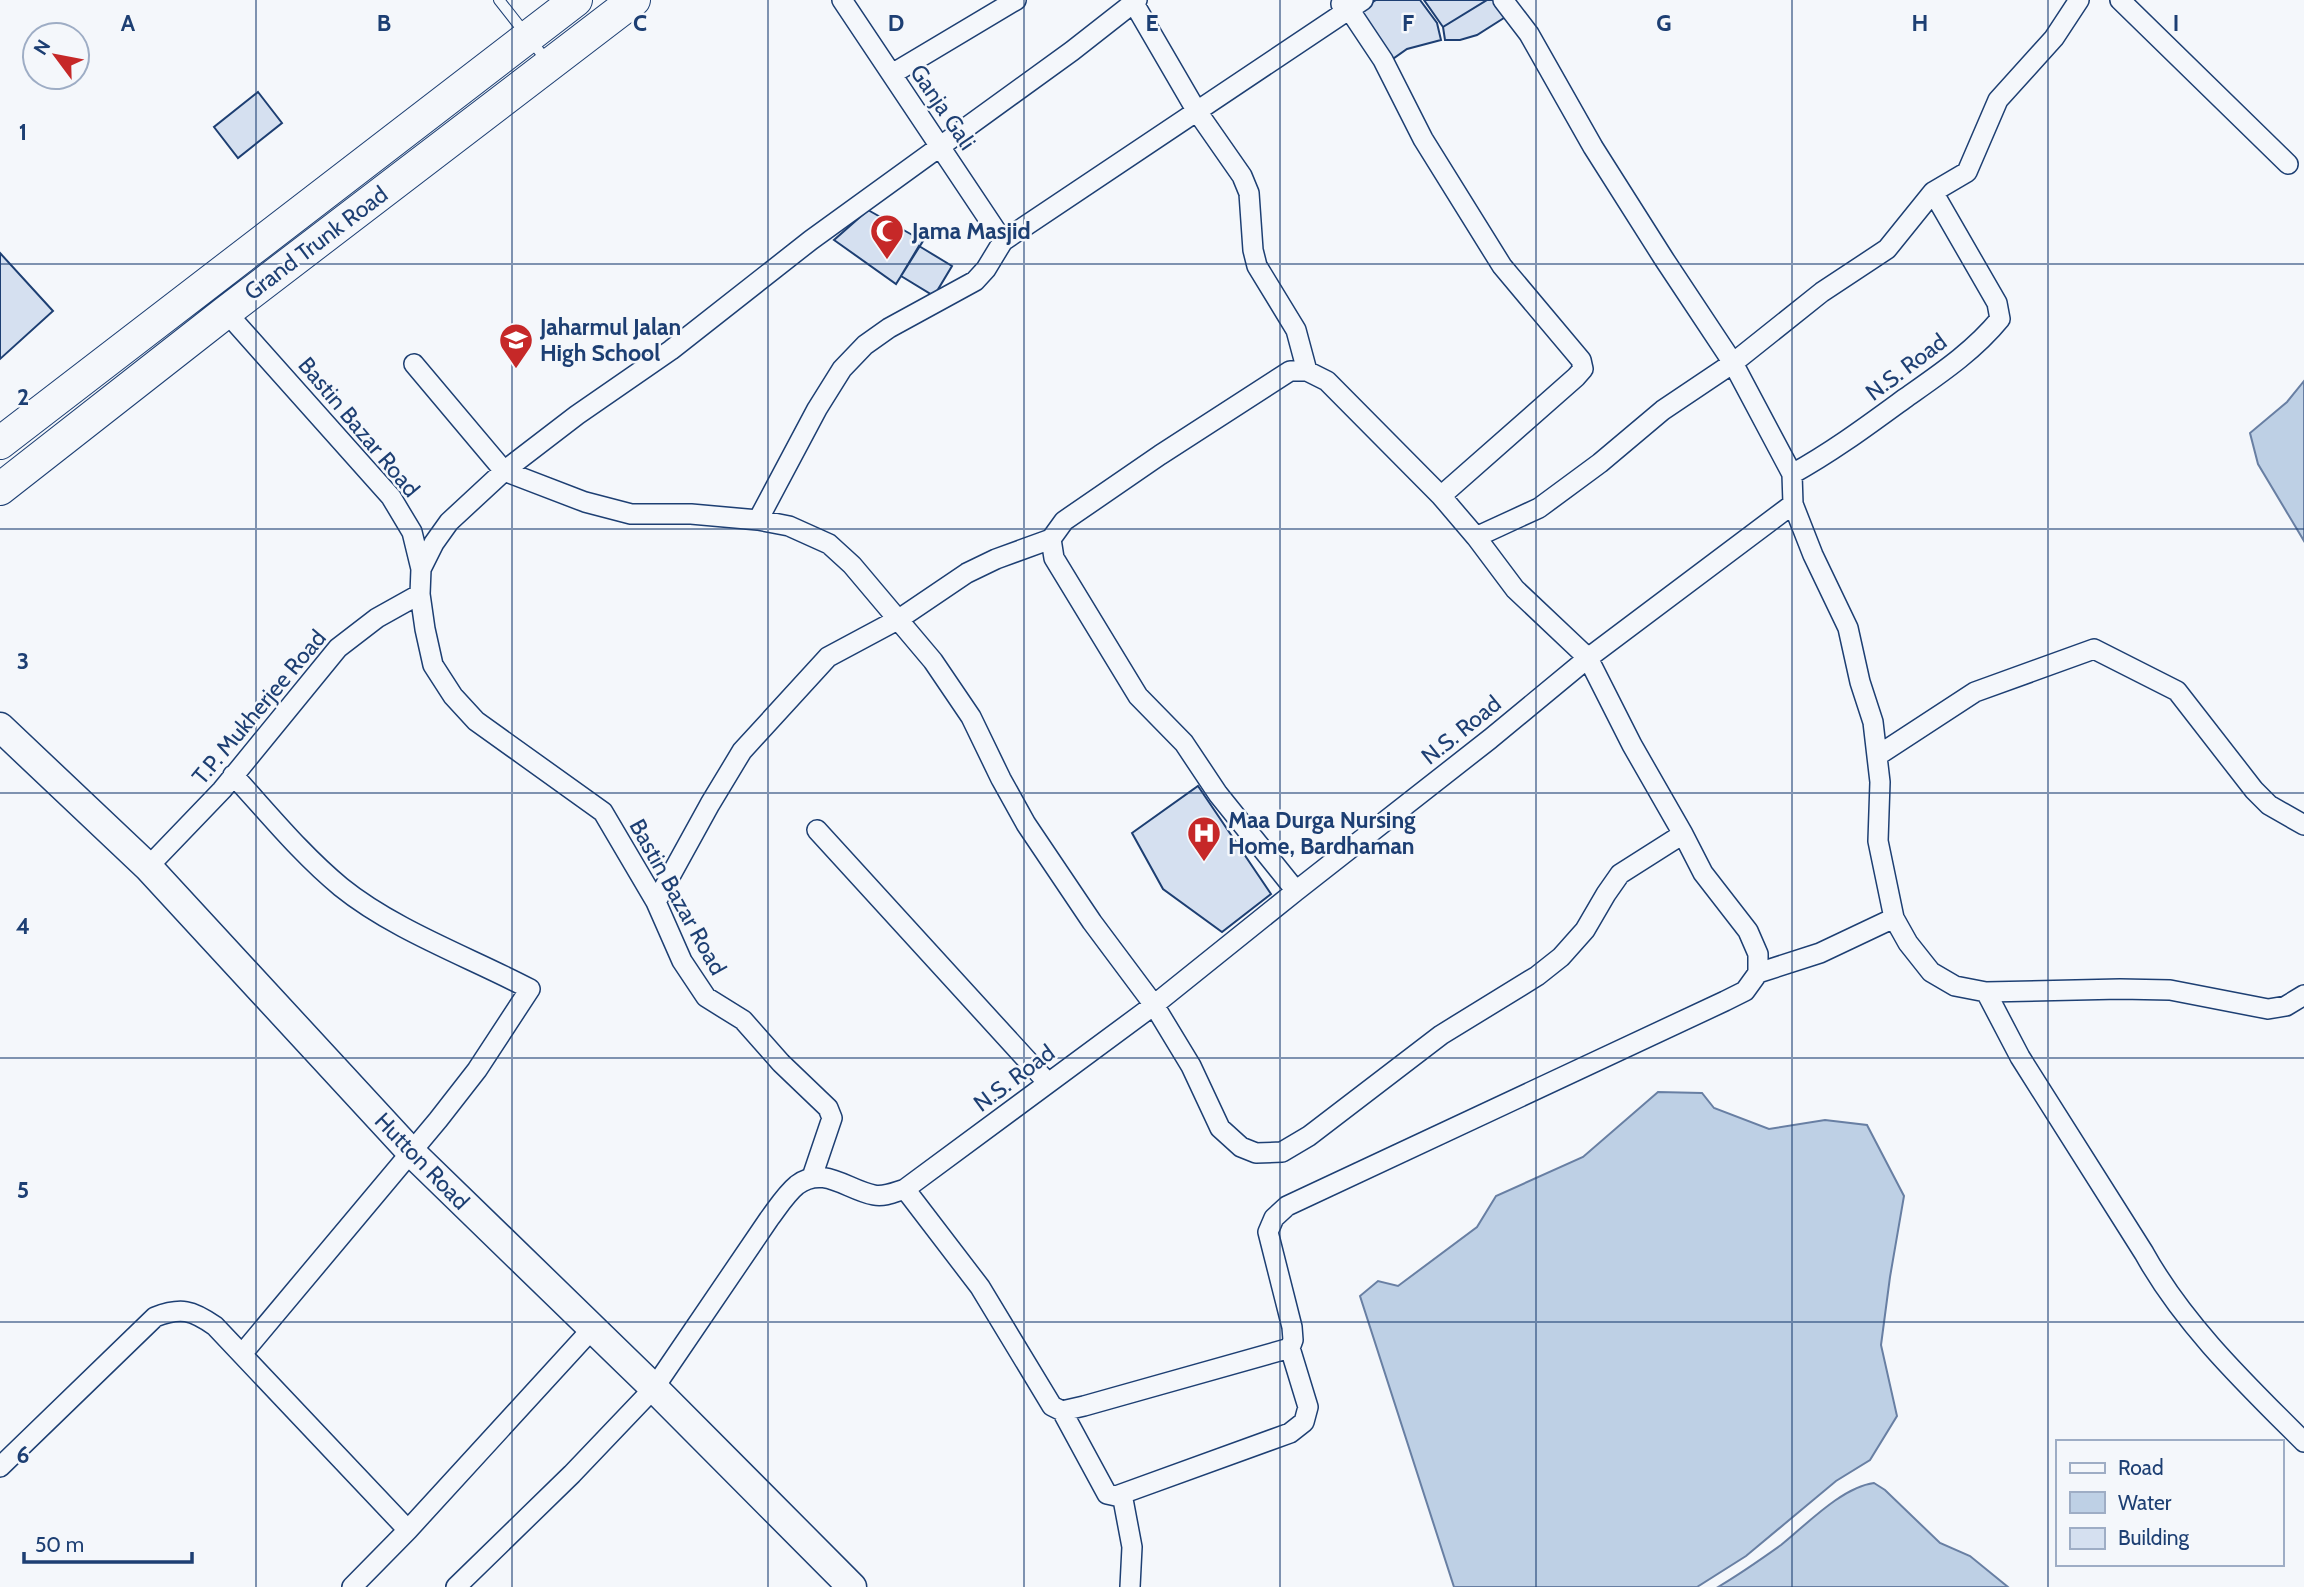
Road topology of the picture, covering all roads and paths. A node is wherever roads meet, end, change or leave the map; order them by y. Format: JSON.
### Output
{"nodes":[{"id":1,"x":499,"y":0,"type":"edge"},
{"id":2,"x":576,"y":0,"type":"edge"},
{"id":3,"x":634,"y":0,"type":"edge"},
{"id":4,"x":842,"y":0,"type":"edge"},
{"id":5,"x":1016,"y":0,"type":"edge"},
{"id":6,"x":1503,"y":0,"type":"edge"},
{"id":7,"x":2079,"y":0,"type":"edge"},
{"id":8,"x":2120,"y":0,"type":"edge"},
{"id":9,"x":1134,"y":1,"type":"edge"},
{"id":10,"x":1350,"y":3,"type":"edge"},
{"id":11,"x":528,"y":36,"type":"junction"},
{"id":12,"x":550,"y":64,"type":"junction"},
{"id":13,"x":891,"y":74,"type":"junction"},
{"id":14,"x":1196,"y":110,"type":"junction"},
{"id":15,"x":939,"y":146,"type":"junction"},
{"id":16,"x":2288,"y":164,"type":"dead end"},
{"id":17,"x":1933,"y":192,"type":"junction"},
{"id":18,"x":1003,"y":241,"type":"junction"},
{"id":19,"x":226,"y":312,"type":"junction"},
{"id":20,"x":1732,"y":363,"type":"junction"},
{"id":21,"x":414,"y":364,"type":"dead end"},
{"id":22,"x":1307,"y":371,"type":"junction"},
{"id":23,"x":0,"y":443,"type":"edge"},
{"id":24,"x":504,"y":471,"type":"junction"},
{"id":25,"x":1792,"y":474,"type":"junction"},
{"id":26,"x":0,"y":489,"type":"edge"},
{"id":27,"x":1441,"y":496,"type":"junction"},
{"id":28,"x":1793,"y":504,"type":"junction"},
{"id":29,"x":758,"y":520,"type":"junction"},
{"id":30,"x":1476,"y":537,"type":"junction"},
{"id":31,"x":1051,"y":539,"type":"junction"},
{"id":32,"x":421,"y":569,"type":"junction"},
{"id":33,"x":419,"y":594,"type":"junction"},
{"id":34,"x":899,"y":619,"type":"junction"},
{"id":35,"x":1588,"y":658,"type":"junction"},
{"id":36,"x":0,"y":727,"type":"edge"},
{"id":37,"x":1877,"y":756,"type":"junction"},
{"id":38,"x":233,"y":775,"type":"junction"},
{"id":39,"x":2304,"y":825,"type":"edge"},
{"id":40,"x":817,"y":830,"type":"dead end"},
{"id":41,"x":1683,"y":834,"type":"junction"},
{"id":42,"x":148,"y":867,"type":"junction"},
{"id":43,"x":1296,"y":891,"type":"junction"},
{"id":44,"x":656,"y":902,"type":"junction"},
{"id":45,"x":1894,"y":918,"type":"junction"},
{"id":46,"x":1758,"y":972,"type":"junction"},
{"id":47,"x":1986,"y":992,"type":"junction"},
{"id":48,"x":2304,"y":995,"type":"edge"},
{"id":49,"x":1154,"y":1006,"type":"junction"},
{"id":50,"x":1048,"y":1083,"type":"junction"},
{"id":51,"x":411,"y":1152,"type":"junction"},
{"id":52,"x":812,"y":1177,"type":"junction"},
{"id":53,"x":905,"y":1189,"type":"junction"},
{"id":54,"x":592,"y":1329,"type":"junction"},
{"id":55,"x":1290,"y":1348,"type":"junction"},
{"id":56,"x":242,"y":1354,"type":"junction"},
{"id":57,"x":654,"y":1388,"type":"junction"},
{"id":58,"x":1062,"y":1411,"type":"junction"},
{"id":59,"x":2304,"y":1442,"type":"edge"},
{"id":60,"x":0,"y":1467,"type":"edge"},
{"id":61,"x":1122,"y":1494,"type":"junction"},
{"id":62,"x":408,"y":1530,"type":"junction"},
{"id":63,"x":352,"y":1587,"type":"edge"},
{"id":64,"x":456,"y":1587,"type":"edge"},
{"id":65,"x":852,"y":1587,"type":"edge"},
{"id":66,"x":1130,"y":1587,"type":"edge"}],
"edges":[{"from":1,"to":11,"type":"lane"},
{"from":2,"to":11,"type":"main road"},
{"from":3,"to":12,"type":"main road","name":"Grand Trunk Road"},
{"from":4,"to":13,"type":"street","name":"Ganja Gali"},
{"from":5,"to":13,"type":"street"},
{"from":6,"to":20,"type":"street"},
{"from":7,"to":17,"type":"street"},
{"from":8,"to":16,"type":"street"},
{"from":9,"to":14,"type":"street"},
{"from":9,"to":15,"type":"street"},
{"from":10,"to":14,"type":"street"},
{"from":10,"to":27,"type":"street"},
{"from":11,"to":12,"type":"lane"},
{"from":11,"to":23,"type":"main road"},
{"from":12,"to":19,"type":"main road","name":"Grand Trunk Road"},
{"from":13,"to":15,"type":"street","name":"Ganja Gali"},
{"from":14,"to":18,"type":"street"},
{"from":14,"to":22,"type":"street"},
{"from":15,"to":18,"type":"street","name":"Ganja Gali"},
{"from":15,"to":24,"type":"street"},
{"from":17,"to":20,"type":"street"},
{"from":17,"to":25,"type":"street","name":"N.S. Road"},
{"from":18,"to":29,"type":"street"},
{"from":19,"to":26,"type":"main road","name":"Grand Trunk Road"},
{"from":19,"to":32,"type":"street","name":"Bastin Bazar Road"},
{"from":20,"to":25,"type":"street"},
{"from":20,"to":30,"type":"street"},
{"from":21,"to":24,"type":"street"},
{"from":22,"to":27,"type":"street"},
{"from":22,"to":31,"type":"street"},
{"from":24,"to":29,"type":"street"},
{"from":24,"to":32,"type":"street"},
{"from":25,"to":28,"type":"street"},
{"from":27,"to":30,"type":"street"},
{"from":28,"to":35,"type":"street","name":"N.S. Road"},
{"from":28,"to":37,"type":"street"},
{"from":29,"to":34,"type":"street"},
{"from":30,"to":35,"type":"street"},
{"from":31,"to":34,"type":"street"},
{"from":31,"to":43,"type":"street"},
{"from":32,"to":33,"type":"street","name":"Bastin Bazar Road"},
{"from":33,"to":38,"type":"street","name":"T.P. Mukherjee Road"},
{"from":33,"to":44,"type":"street","name":"Bastin Bazar Road"},
{"from":34,"to":44,"type":"street"},
{"from":34,"to":49,"type":"street"},
{"from":35,"to":41,"type":"street"},
{"from":35,"to":43,"type":"street","name":"N.S. Road"},
{"from":36,"to":42,"type":"street","name":"Hutton Road"},
{"from":37,"to":39,"type":"street"},
{"from":37,"to":45,"type":"street"},
{"from":38,"to":42,"type":"street","name":"T.P. Mukherjee Road"},
{"from":38,"to":51,"type":"street"},
{"from":40,"to":50,"type":"street"},
{"from":41,"to":46,"type":"street"},
{"from":41,"to":49,"type":"street"},
{"from":42,"to":51,"type":"street","name":"Hutton Road"},
{"from":43,"to":49,"type":"street","name":"N.S. Road"},
{"from":44,"to":52,"type":"street","name":"Bastin Bazar Road"},
{"from":45,"to":46,"type":"street"},
{"from":45,"to":47,"type":"street"},
{"from":46,"to":55,"type":"street"},
{"from":47,"to":48,"type":"street"},
{"from":47,"to":59,"type":"street"},
{"from":49,"to":50,"type":"street","name":"N.S. Road"},
{"from":50,"to":53,"type":"street","name":"N.S. Road"},
{"from":51,"to":54,"type":"street","name":"Hutton Road"},
{"from":51,"to":56,"type":"street"},
{"from":52,"to":53,"type":"street","name":"N.S. Road"},
{"from":52,"to":57,"type":"street"},
{"from":53,"to":58,"type":"street"},
{"from":54,"to":57,"type":"street","name":"Hutton Road"},
{"from":54,"to":62,"type":"street"},
{"from":55,"to":58,"type":"street"},
{"from":55,"to":61,"type":"street"},
{"from":56,"to":60,"type":"street"},
{"from":56,"to":62,"type":"street"},
{"from":57,"to":64,"type":"street"},
{"from":57,"to":65,"type":"street","name":"Hutton Road"},
{"from":58,"to":61,"type":"street"},
{"from":61,"to":66,"type":"street"},
{"from":62,"to":63,"type":"street"}]}
